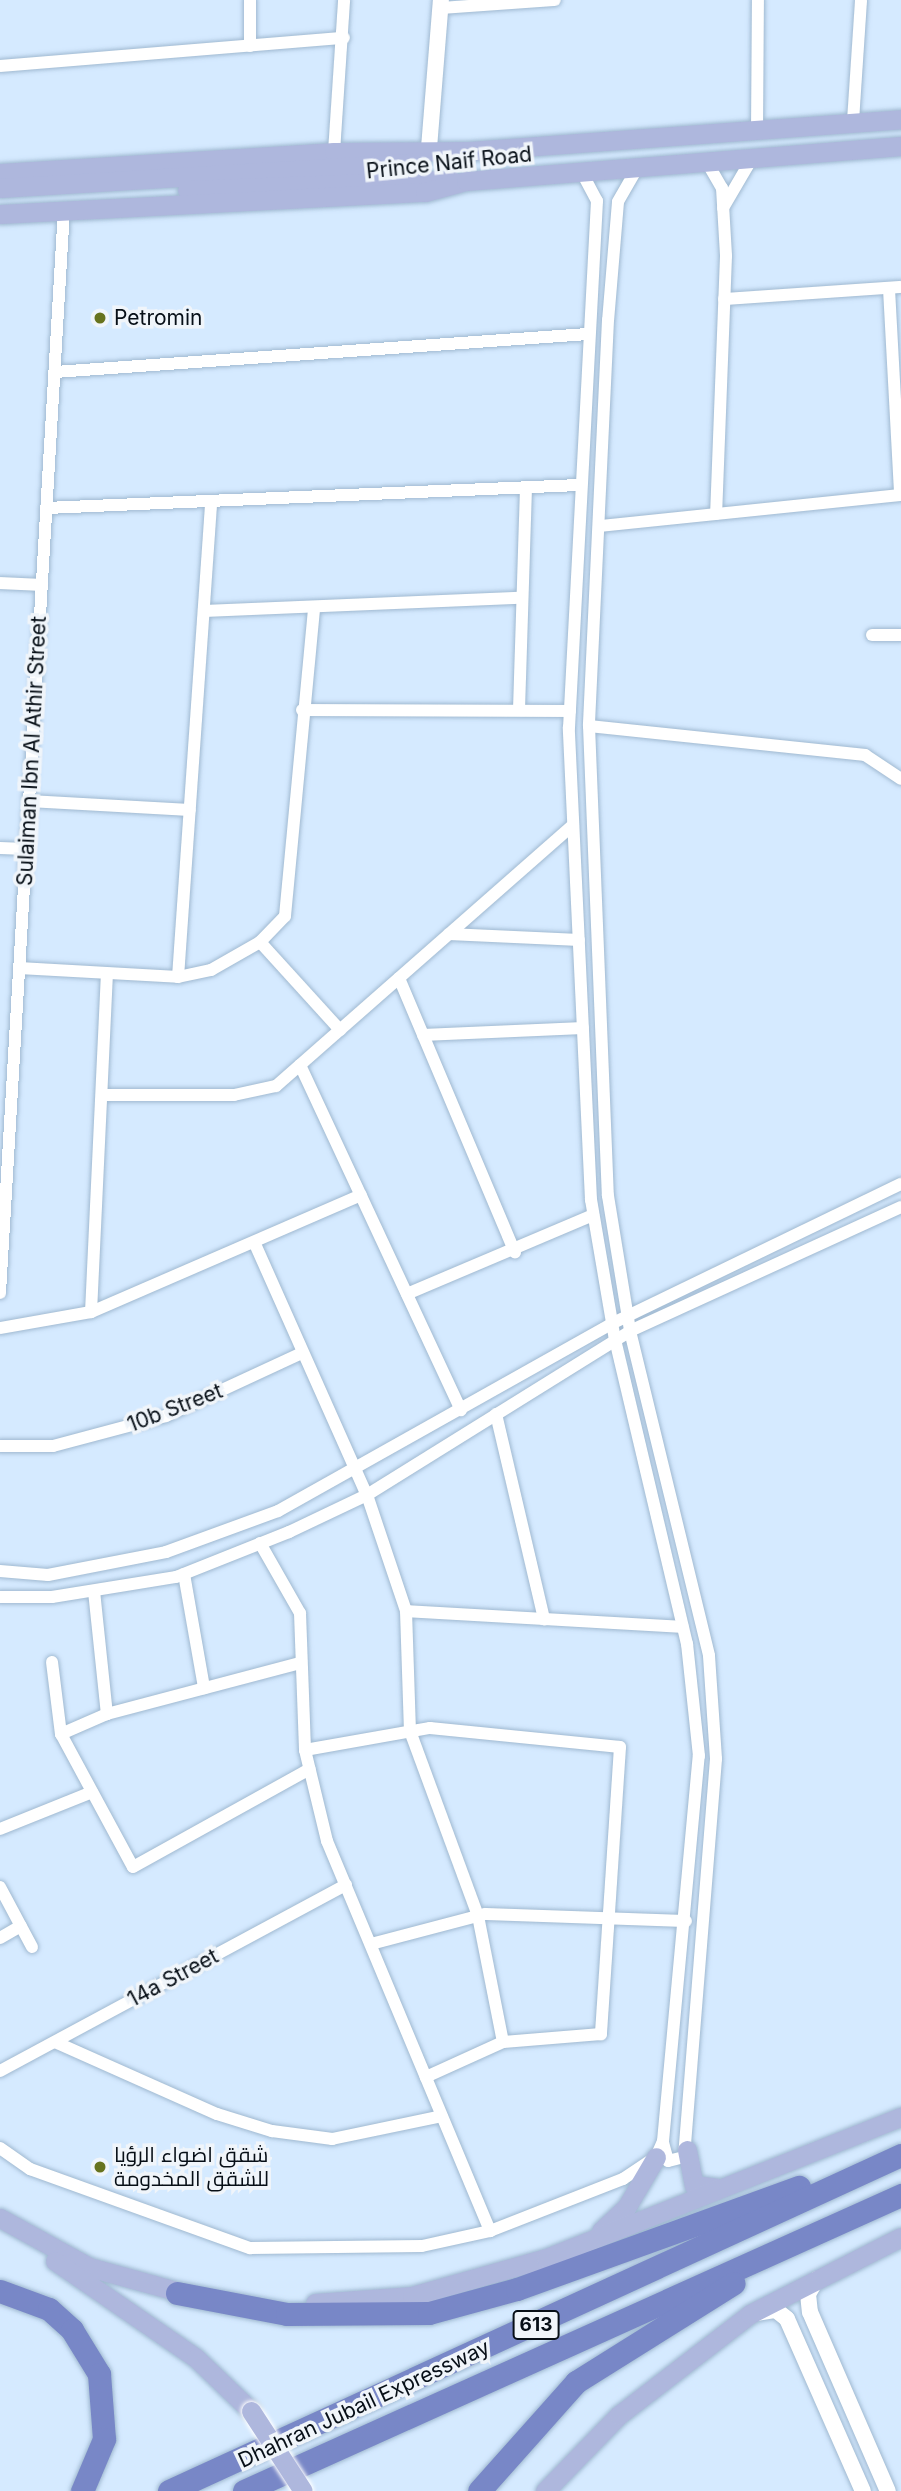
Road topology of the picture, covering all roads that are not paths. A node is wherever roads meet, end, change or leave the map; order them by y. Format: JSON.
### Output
{"nodes":[{"id":1,"x":250,"y":0,"type":"edge"},
{"id":2,"x":344,"y":0,"type":"edge"},
{"id":3,"x":555,"y":0,"type":"edge"},
{"id":4,"x":758,"y":0,"type":"edge"},
{"id":5,"x":861,"y":0,"type":"edge"},
{"id":6,"x":440,"y":4,"type":"edge"},
{"id":7,"x":344,"y":38,"type":"junction"},
{"id":8,"x":250,"y":46,"type":"junction"},
{"id":9,"x":0,"y":66,"type":"edge"},
{"id":10,"x":901,"y":118,"type":"edge"},
{"id":11,"x":853,"y":121,"type":"junction"},
{"id":12,"x":757,"y":132,"type":"junction"},
{"id":13,"x":901,"y":146,"type":"edge"},
{"id":14,"x":429,"y":148,"type":"junction"},
{"id":15,"x":468,"y":151,"type":"junction"},
{"id":16,"x":334,"y":152,"type":"junction"},
{"id":17,"x":751,"y":160,"type":"junction"},
{"id":18,"x":708,"y":164,"type":"junction"},
{"id":19,"x":635,"y":172,"type":"junction"},
{"id":20,"x":0,"y":173,"type":"edge"},
{"id":21,"x":582,"y":173,"type":"junction"},
{"id":22,"x":0,"y":188,"type":"edge"},
{"id":23,"x":67,"y":197,"type":"junction"},
{"id":24,"x":0,"y":202,"type":"edge"},
{"id":25,"x":723,"y":208,"type":"junction"},
{"id":26,"x":0,"y":214,"type":"edge"},
{"id":27,"x":895,"y":288,"type":"edge"},
{"id":28,"x":592,"y":297,"type":"junction"},
{"id":29,"x":724,"y":299,"type":"junction"},
{"id":30,"x":608,"y":320,"type":"junction"},
{"id":31,"x":588,"y":334,"type":"junction"},
{"id":32,"x":55,"y":372,"type":"junction"},
{"id":33,"x":897,"y":393,"type":"edge"},
{"id":34,"x":579,"y":485,"type":"junction"},
{"id":35,"x":526,"y":488,"type":"junction"},
{"id":36,"x":900,"y":495,"type":"edge"},
{"id":37,"x":211,"y":501,"type":"junction"},
{"id":38,"x":46,"y":508,"type":"junction"},
{"id":39,"x":716,"y":514,"type":"junction"},
{"id":40,"x":600,"y":526,"type":"junction"},
{"id":41,"x":0,"y":583,"type":"edge"},
{"id":42,"x":42,"y":586,"type":"junction"},
{"id":43,"x":520,"y":598,"type":"junction"},
{"id":44,"x":314,"y":610,"type":"junction"},
{"id":45,"x":204,"y":611,"type":"junction"},
{"id":46,"x":872,"y":635,"type":"dead end"},
{"id":47,"x":901,"y":635,"type":"edge"},
{"id":48,"x":302,"y":710,"type":"junction"},
{"id":49,"x":519,"y":710,"type":"junction"},
{"id":50,"x":570,"y":711,"type":"junction"},
{"id":51,"x":589,"y":726,"type":"junction"},
{"id":52,"x":901,"y":779,"type":"edge"},
{"id":53,"x":29,"y":801,"type":"junction"},
{"id":54,"x":190,"y":810,"type":"junction"},
{"id":55,"x":573,"y":825,"type":"junction"},
{"id":56,"x":0,"y":848,"type":"edge"},
{"id":57,"x":26,"y":849,"type":"junction"},
{"id":58,"x":449,"y":934,"type":"junction"},
{"id":59,"x":579,"y":940,"type":"junction"},
{"id":60,"x":260,"y":942,"type":"junction"},
{"id":61,"x":19,"y":968,"type":"junction"},
{"id":62,"x":107,"y":975,"type":"junction"},
{"id":63,"x":178,"y":977,"type":"junction"},
{"id":64,"x":398,"y":978,"type":"junction"},
{"id":65,"x":583,"y":1028,"type":"junction"},
{"id":66,"x":340,"y":1030,"type":"junction"},
{"id":67,"x":423,"y":1035,"type":"junction"},
{"id":68,"x":300,"y":1065,"type":"junction"},
{"id":69,"x":6,"y":1088,"type":"edge"},
{"id":70,"x":103,"y":1095,"type":"junction"},
{"id":71,"x":901,"y":1184,"type":"edge"},
{"id":72,"x":3,"y":1191,"type":"edge"},
{"id":73,"x":361,"y":1195,"type":"junction"},
{"id":74,"x":901,"y":1207,"type":"edge"},
{"id":75,"x":593,"y":1215,"type":"junction"},
{"id":76,"x":255,"y":1244,"type":"junction"},
{"id":77,"x":516,"y":1252,"type":"junction"},
{"id":78,"x":0,"y":1293,"type":"edge"},
{"id":79,"x":407,"y":1294,"type":"junction"},
{"id":80,"x":91,"y":1312,"type":"junction"},
{"id":81,"x":628,"y":1315,"type":"junction"},
{"id":82,"x":611,"y":1324,"type":"junction"},
{"id":83,"x":0,"y":1328,"type":"edge"},
{"id":84,"x":630,"y":1331,"type":"junction"},
{"id":85,"x":615,"y":1340,"type":"junction"},
{"id":86,"x":302,"y":1353,"type":"junction"},
{"id":87,"x":461,"y":1410,"type":"junction"},
{"id":88,"x":496,"y":1414,"type":"junction"},
{"id":89,"x":0,"y":1446,"type":"edge"},
{"id":90,"x":353,"y":1472,"type":"junction"},
{"id":91,"x":367,"y":1495,"type":"junction"},
{"id":92,"x":260,"y":1543,"type":"junction"},
{"id":93,"x":0,"y":1571,"type":"edge"},
{"id":94,"x":184,"y":1574,"type":"junction"},
{"id":95,"x":94,"y":1591,"type":"junction"},
{"id":96,"x":0,"y":1597,"type":"edge"},
{"id":97,"x":406,"y":1611,"type":"junction"},
{"id":98,"x":544,"y":1619,"type":"junction"},
{"id":99,"x":683,"y":1627,"type":"junction"},
{"id":100,"x":52,"y":1662,"type":"dead end"},
{"id":101,"x":300,"y":1663,"type":"junction"},
{"id":102,"x":204,"y":1688,"type":"junction"},
{"id":103,"x":107,"y":1714,"type":"junction"},
{"id":104,"x":410,"y":1731,"type":"junction"},
{"id":105,"x":61,"y":1734,"type":"junction"},
{"id":106,"x":305,"y":1750,"type":"junction"},
{"id":107,"x":310,"y":1769,"type":"junction"},
{"id":108,"x":92,"y":1791,"type":"junction"},
{"id":109,"x":0,"y":1829,"type":"edge"},
{"id":110,"x":346,"y":1885,"type":"junction"},
{"id":111,"x":0,"y":1887,"type":"edge"},
{"id":112,"x":478,"y":1916,"type":"junction"},
{"id":113,"x":605,"y":1918,"type":"junction"},
{"id":114,"x":686,"y":1921,"type":"junction"},
{"id":115,"x":21,"y":1926,"type":"junction"},
{"id":116,"x":0,"y":1938,"type":"edge"},
{"id":117,"x":371,"y":1944,"type":"junction"},
{"id":118,"x":32,"y":1947,"type":"dead end"},
{"id":119,"x":55,"y":2042,"type":"junction"},
{"id":120,"x":503,"y":2042,"type":"junction"},
{"id":121,"x":1,"y":2068,"type":"edge"},
{"id":122,"x":426,"y":2077,"type":"junction"},
{"id":123,"x":442,"y":2116,"type":"junction"},
{"id":124,"x":901,"y":2117,"type":"edge"},
{"id":125,"x":0,"y":2148,"type":"edge"},
{"id":126,"x":660,"y":2149,"type":"junction"},
{"id":127,"x":687,"y":2150,"type":"junction"},
{"id":128,"x":901,"y":2153,"type":"edge"},
{"id":129,"x":722,"y":2188,"type":"junction"},
{"id":130,"x":901,"y":2195,"type":"edge"},
{"id":131,"x":0,"y":2221,"type":"edge"},
{"id":132,"x":489,"y":2231,"type":"junction"},
{"id":133,"x":901,"y":2237,"type":"edge"},
{"id":134,"x":800,"y":2241,"type":"junction"},
{"id":135,"x":584,"y":2243,"type":"junction"},
{"id":136,"x":820,"y":2276,"type":"junction"},
{"id":137,"x":0,"y":2291,"type":"edge"},
{"id":138,"x":177,"y":2293,"type":"junction"},
{"id":139,"x":750,"y":2314,"type":"junction"},
{"id":140,"x":82,"y":2491,"type":"edge"},
{"id":141,"x":169,"y":2491,"type":"edge"},
{"id":142,"x":244,"y":2491,"type":"edge"},
{"id":143,"x":303,"y":2491,"type":"edge"},
{"id":144,"x":479,"y":2491,"type":"edge"},
{"id":145,"x":545,"y":2491,"type":"edge"},
{"id":146,"x":863,"y":2491,"type":"edge"},
{"id":147,"x":888,"y":2491,"type":"edge"}],
"edges":[{"from":1,"to":8,"type":"street"},
{"from":2,"to":7,"type":"street"},
{"from":3,"to":6,"type":"street"},
{"from":4,"to":12,"type":"street"},
{"from":5,"to":11,"type":"street"},
{"from":6,"to":14,"type":"street"},
{"from":7,"to":8,"type":"street"},
{"from":7,"to":16,"type":"street"},
{"from":8,"to":9,"type":"street"},
{"from":10,"to":11,"type":"main road","name":"Prince Naif Road"},
{"from":11,"to":12,"type":"main road","name":"Prince Naif Road"},
{"from":12,"to":15,"type":"main road","name":"Prince Naif Road"},
{"from":13,"to":17,"type":"main road","name":"Prince Naif Road"},
{"from":14,"to":15,"type":"main road","name":"Prince Naif Road"},
{"from":14,"to":16,"type":"main road","name":"Prince Naif Road"},
{"from":15,"to":23,"type":"main road"},
{"from":16,"to":20,"type":"main road","name":"Prince Naif Road"},
{"from":17,"to":18,"type":"main road","name":"Prince Naif Road"},
{"from":17,"to":25,"type":"street"},
{"from":18,"to":19,"type":"main road","name":"Prince Naif Road"},
{"from":18,"to":25,"type":"street"},
{"from":19,"to":21,"type":"main road","name":"Prince Naif Road"},
{"from":19,"to":30,"type":"street"},
{"from":21,"to":23,"type":"main road","name":"Prince Naif Road"},
{"from":21,"to":28,"type":"street"},
{"from":22,"to":23,"type":"main road"},
{"from":23,"to":24,"type":"main road"},
{"from":23,"to":26,"type":"main road","name":"Prince Naif Road"},
{"from":23,"to":32,"type":"street","name":"Sulaiman Ibn Al Athir Street"},
{"from":25,"to":29,"type":"street"},
{"from":27,"to":29,"type":"street"},
{"from":27,"to":33,"type":"street"},
{"from":28,"to":30,"type":"street"},
{"from":28,"to":31,"type":"street"},
{"from":29,"to":39,"type":"street"},
{"from":30,"to":40,"type":"street"},
{"from":31,"to":32,"type":"street"},
{"from":31,"to":34,"type":"street"},
{"from":32,"to":38,"type":"street","name":"Sulaiman Ibn Al Athir Street"},
{"from":33,"to":36,"type":"street"},
{"from":34,"to":35,"type":"street"},
{"from":34,"to":50,"type":"street"},
{"from":35,"to":37,"type":"street"},
{"from":35,"to":43,"type":"street"},
{"from":36,"to":39,"type":"street"},
{"from":37,"to":38,"type":"street"},
{"from":37,"to":45,"type":"street"},
{"from":38,"to":42,"type":"street","name":"Sulaiman Ibn Al Athir Street"},
{"from":39,"to":40,"type":"street"},
{"from":40,"to":51,"type":"street"},
{"from":41,"to":42,"type":"street"},
{"from":42,"to":53,"type":"street","name":"Sulaiman Ibn Al Athir Street"},
{"from":43,"to":44,"type":"street"},
{"from":43,"to":49,"type":"street"},
{"from":44,"to":45,"type":"street"},
{"from":44,"to":48,"type":"street"},
{"from":45,"to":54,"type":"street"},
{"from":46,"to":47,"type":"street"},
{"from":48,"to":49,"type":"street"},
{"from":48,"to":60,"type":"street"},
{"from":49,"to":50,"type":"street"},
{"from":50,"to":55,"type":"street"},
{"from":51,"to":52,"type":"street"},
{"from":51,"to":81,"type":"street"},
{"from":53,"to":54,"type":"street"},
{"from":53,"to":57,"type":"street","name":"Sulaiman Ibn Al Athir Street"},
{"from":54,"to":63,"type":"street"},
{"from":55,"to":58,"type":"street"},
{"from":55,"to":59,"type":"street"},
{"from":56,"to":57,"type":"street"},
{"from":57,"to":61,"type":"street","name":"Sulaiman Ibn Al Athir Street"},
{"from":58,"to":59,"type":"street"},
{"from":58,"to":64,"type":"street"},
{"from":59,"to":65,"type":"street"},
{"from":60,"to":63,"type":"street"},
{"from":60,"to":66,"type":"street"},
{"from":61,"to":62,"type":"street"},
{"from":61,"to":69,"type":"street","name":"Sulaiman Ibn Al Athir Street"},
{"from":62,"to":63,"type":"street"},
{"from":62,"to":70,"type":"street"},
{"from":64,"to":66,"type":"street"},
{"from":64,"to":67,"type":"street"},
{"from":65,"to":67,"type":"street"},
{"from":65,"to":75,"type":"street"},
{"from":66,"to":68,"type":"street"},
{"from":67,"to":77,"type":"street"},
{"from":68,"to":70,"type":"street"},
{"from":68,"to":73,"type":"street"},
{"from":69,"to":72,"type":"street","name":"Sulaiman Ibn Al Athir Street"},
{"from":70,"to":80,"type":"street"},
{"from":71,"to":81,"type":"street"},
{"from":72,"to":78,"type":"street","name":"Sulaiman Ibn Al Athir Street"},
{"from":73,"to":76,"type":"street"},
{"from":73,"to":79,"type":"street"},
{"from":74,"to":84,"type":"street"},
{"from":75,"to":77,"type":"street"},
{"from":75,"to":82,"type":"street"},
{"from":76,"to":80,"type":"street"},
{"from":76,"to":86,"type":"street"},
{"from":77,"to":79,"type":"street"},
{"from":79,"to":87,"type":"street"},
{"from":80,"to":83,"type":"street"},
{"from":81,"to":82,"type":"street"},
{"from":81,"to":84,"type":"street"},
{"from":82,"to":85,"type":"street"},
{"from":82,"to":87,"type":"street"},
{"from":84,"to":85,"type":"street"},
{"from":84,"to":127,"type":"street"},
{"from":85,"to":88,"type":"street"},
{"from":85,"to":99,"type":"street"},
{"from":86,"to":89,"type":"street","name":"10b Street"},
{"from":86,"to":90,"type":"street"},
{"from":87,"to":90,"type":"street"},
{"from":88,"to":91,"type":"street"},
{"from":88,"to":98,"type":"street"},
{"from":90,"to":91,"type":"street"},
{"from":90,"to":93,"type":"street"},
{"from":91,"to":92,"type":"street"},
{"from":91,"to":97,"type":"street"},
{"from":92,"to":94,"type":"street"},
{"from":92,"to":101,"type":"street"},
{"from":94,"to":95,"type":"street"},
{"from":94,"to":102,"type":"street"},
{"from":95,"to":96,"type":"street"},
{"from":95,"to":103,"type":"street"},
{"from":97,"to":98,"type":"street"},
{"from":97,"to":104,"type":"street"},
{"from":98,"to":99,"type":"street"},
{"from":99,"to":114,"type":"street"},
{"from":100,"to":105,"type":"street"},
{"from":101,"to":102,"type":"street"},
{"from":101,"to":106,"type":"street"},
{"from":102,"to":103,"type":"street"},
{"from":103,"to":105,"type":"street"},
{"from":104,"to":106,"type":"street"},
{"from":104,"to":112,"type":"street"},
{"from":104,"to":113,"type":"street"},
{"from":105,"to":108,"type":"street"},
{"from":106,"to":107,"type":"street"},
{"from":107,"to":108,"type":"street"},
{"from":107,"to":110,"type":"street"},
{"from":108,"to":109,"type":"street"},
{"from":110,"to":117,"type":"street"},
{"from":110,"to":119,"type":"street","name":"14a Street"},
{"from":111,"to":115,"type":"street"},
{"from":112,"to":113,"type":"street"},
{"from":112,"to":117,"type":"street"},
{"from":112,"to":120,"type":"street"},
{"from":113,"to":114,"type":"street"},
{"from":113,"to":120,"type":"street"},
{"from":114,"to":126,"type":"street"},
{"from":115,"to":116,"type":"street"},
{"from":115,"to":118,"type":"street"},
{"from":117,"to":122,"type":"street"},
{"from":119,"to":121,"type":"street","name":"14a Street"},
{"from":119,"to":123,"type":"street"},
{"from":120,"to":122,"type":"street"},
{"from":122,"to":123,"type":"street"},
{"from":123,"to":132,"type":"street"},
{"from":124,"to":129,"type":"main road"},
{"from":125,"to":132,"type":"street"},
{"from":126,"to":127,"type":"street"},
{"from":126,"to":132,"type":"street"},
{"from":126,"to":135,"type":"main road"},
{"from":127,"to":129,"type":"main road"},
{"from":128,"to":138,"type":"highway"},
{"from":128,"to":141,"type":"highway","name":"Dhahran Jubail Expressway","number":"613"},
{"from":129,"to":135,"type":"main road"},
{"from":130,"to":134,"type":"highway","name":"Dhahran Jubail Expressway","number":"613"},
{"from":131,"to":138,"type":"main road"},
{"from":131,"to":143,"type":"main road","bridge":true},
{"from":133,"to":136,"type":"main road"},
{"from":134,"to":142,"type":"highway","name":"Dhahran Jubail Expressway","number":"613"},
{"from":134,"to":144,"type":"highway"},
{"from":135,"to":138,"type":"main road"},
{"from":136,"to":139,"type":"main road"},
{"from":136,"to":147,"type":"street"},
{"from":137,"to":140,"type":"highway"},
{"from":139,"to":145,"type":"main road"},
{"from":139,"to":146,"type":"street"}]}
